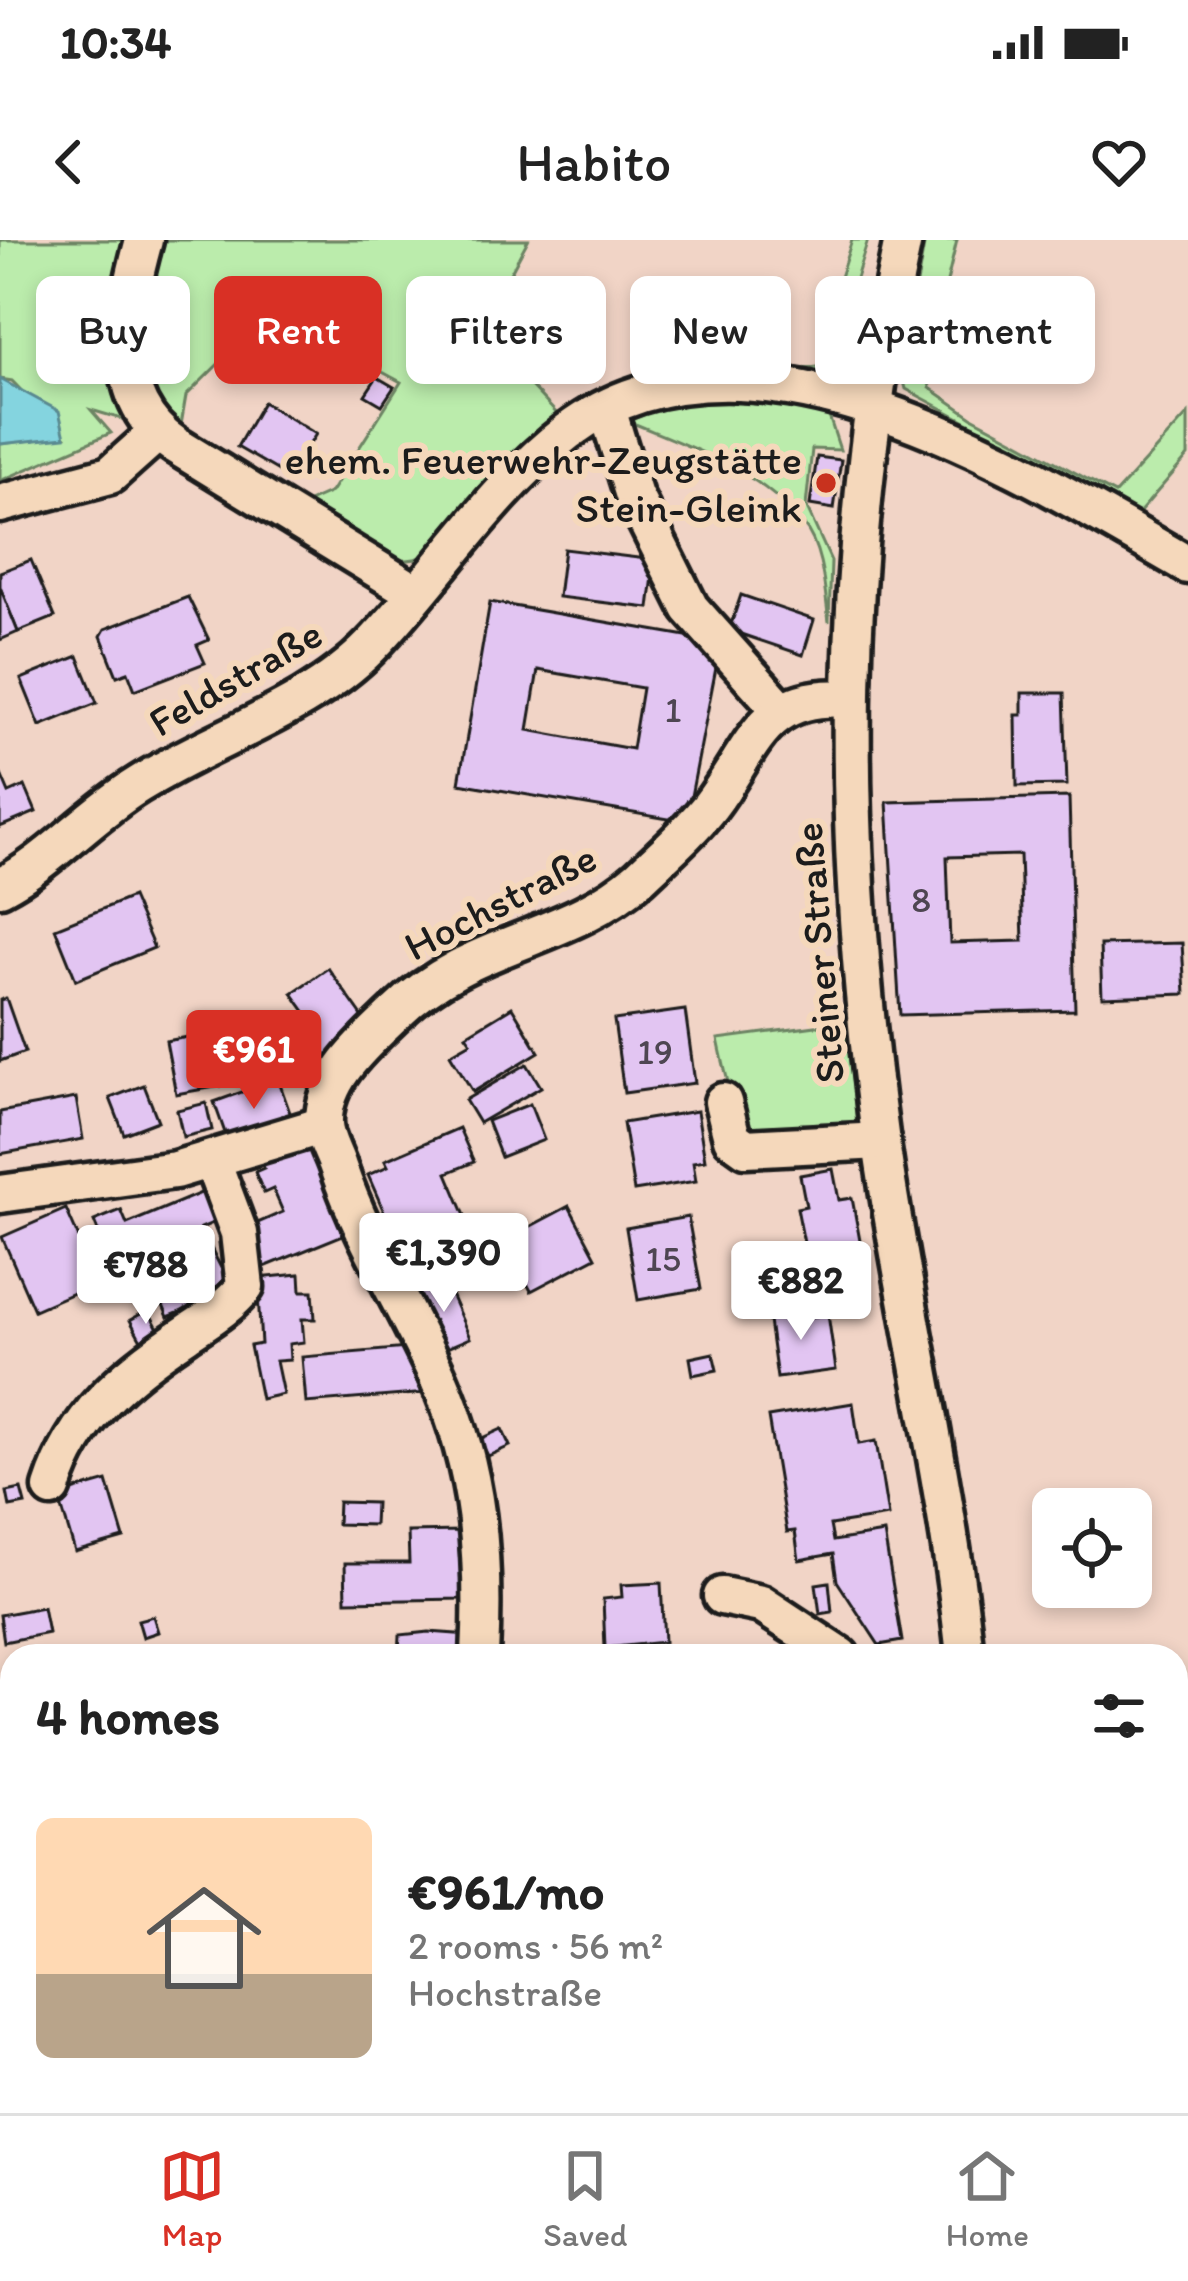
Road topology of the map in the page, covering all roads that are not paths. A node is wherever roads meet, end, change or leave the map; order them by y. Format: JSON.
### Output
{"nodes":[{"id":1,"x":144,"y":240,"type":"edge"},
{"id":2,"x":903,"y":240,"type":"edge"},
{"id":3,"x":874,"y":408,"type":"junction"},
{"id":4,"x":607,"y":409,"type":"junction"},
{"id":5,"x":158,"y":433,"type":"junction"},
{"id":6,"x":0,"y":504,"type":"edge"},
{"id":7,"x":1188,"y":565,"type":"edge"},
{"id":8,"x":416,"y":593,"type":"junction"},
{"id":9,"x":849,"y":699,"type":"junction"},
{"id":10,"x":781,"y":710,"type":"junction"},
{"id":11,"x":0,"y":887,"type":"edge"},
{"id":12,"x":723,"y":1102,"type":"dead end"},
{"id":13,"x":324,"y":1125,"type":"junction"},
{"id":14,"x":881,"y":1141,"type":"junction"},
{"id":15,"x":212,"y":1161,"type":"junction"},
{"id":16,"x":0,"y":1194,"type":"edge"},
{"id":17,"x":52,"y":1488,"type":"dead end"},
{"id":18,"x":722,"y":1596,"type":"dead end"},
{"id":19,"x":480,"y":1644,"type":"edge"},
{"id":20,"x":822,"y":1644,"type":"edge"},
{"id":21,"x":963,"y":1644,"type":"edge"}],
"edges":[{"from":1,"to":5,"type":"street"},
{"from":2,"to":3,"type":"street","name":"Steiner Straße"},
{"from":3,"to":4,"type":"street","name":"Feldstraße"},
{"from":3,"to":7,"type":"street","name":"Feldstraße"},
{"from":3,"to":9,"type":"street","name":"Steiner Straße"},
{"from":4,"to":8,"type":"street","name":"Feldstraße"},
{"from":4,"to":10,"type":"street"},
{"from":5,"to":6,"type":"street"},
{"from":5,"to":8,"type":"street"},
{"from":8,"to":11,"type":"street","name":"Feldstraße"},
{"from":9,"to":10,"type":"street"},
{"from":9,"to":14,"type":"street","name":"Steiner Straße"},
{"from":10,"to":13,"type":"street","name":"Hochstraße"},
{"from":12,"to":14,"type":"street"},
{"from":13,"to":15,"type":"street"},
{"from":13,"to":19,"type":"street"},
{"from":14,"to":21,"type":"street","name":"Steiner Straße"},
{"from":15,"to":16,"type":"street"},
{"from":15,"to":17,"type":"street"},
{"from":18,"to":20,"type":"street"}]}
